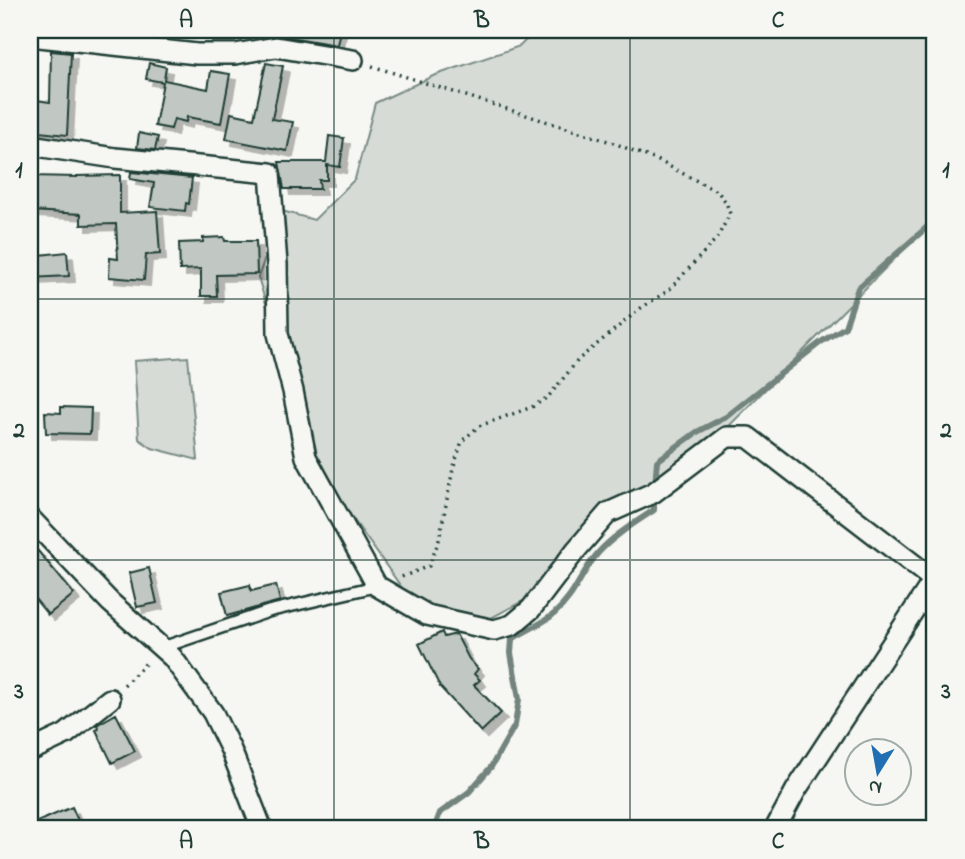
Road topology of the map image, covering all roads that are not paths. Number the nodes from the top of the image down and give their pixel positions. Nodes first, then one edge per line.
1 (30, 37) edge
2 (353, 60) road end
3 (30, 145) edge
4 (30, 518) edge
5 (934, 579) edge
6 (377, 586) junction
7 (161, 648) junction
8 (110, 699) road end
9 (30, 751) edge
10 (262, 829) edge
11 (775, 829) edge

1 - 2 street
3 - 6 street
4 - 7 street
5 - 6 street
5 - 11 street
6 - 7 lane
7 - 10 street
8 - 9 street

